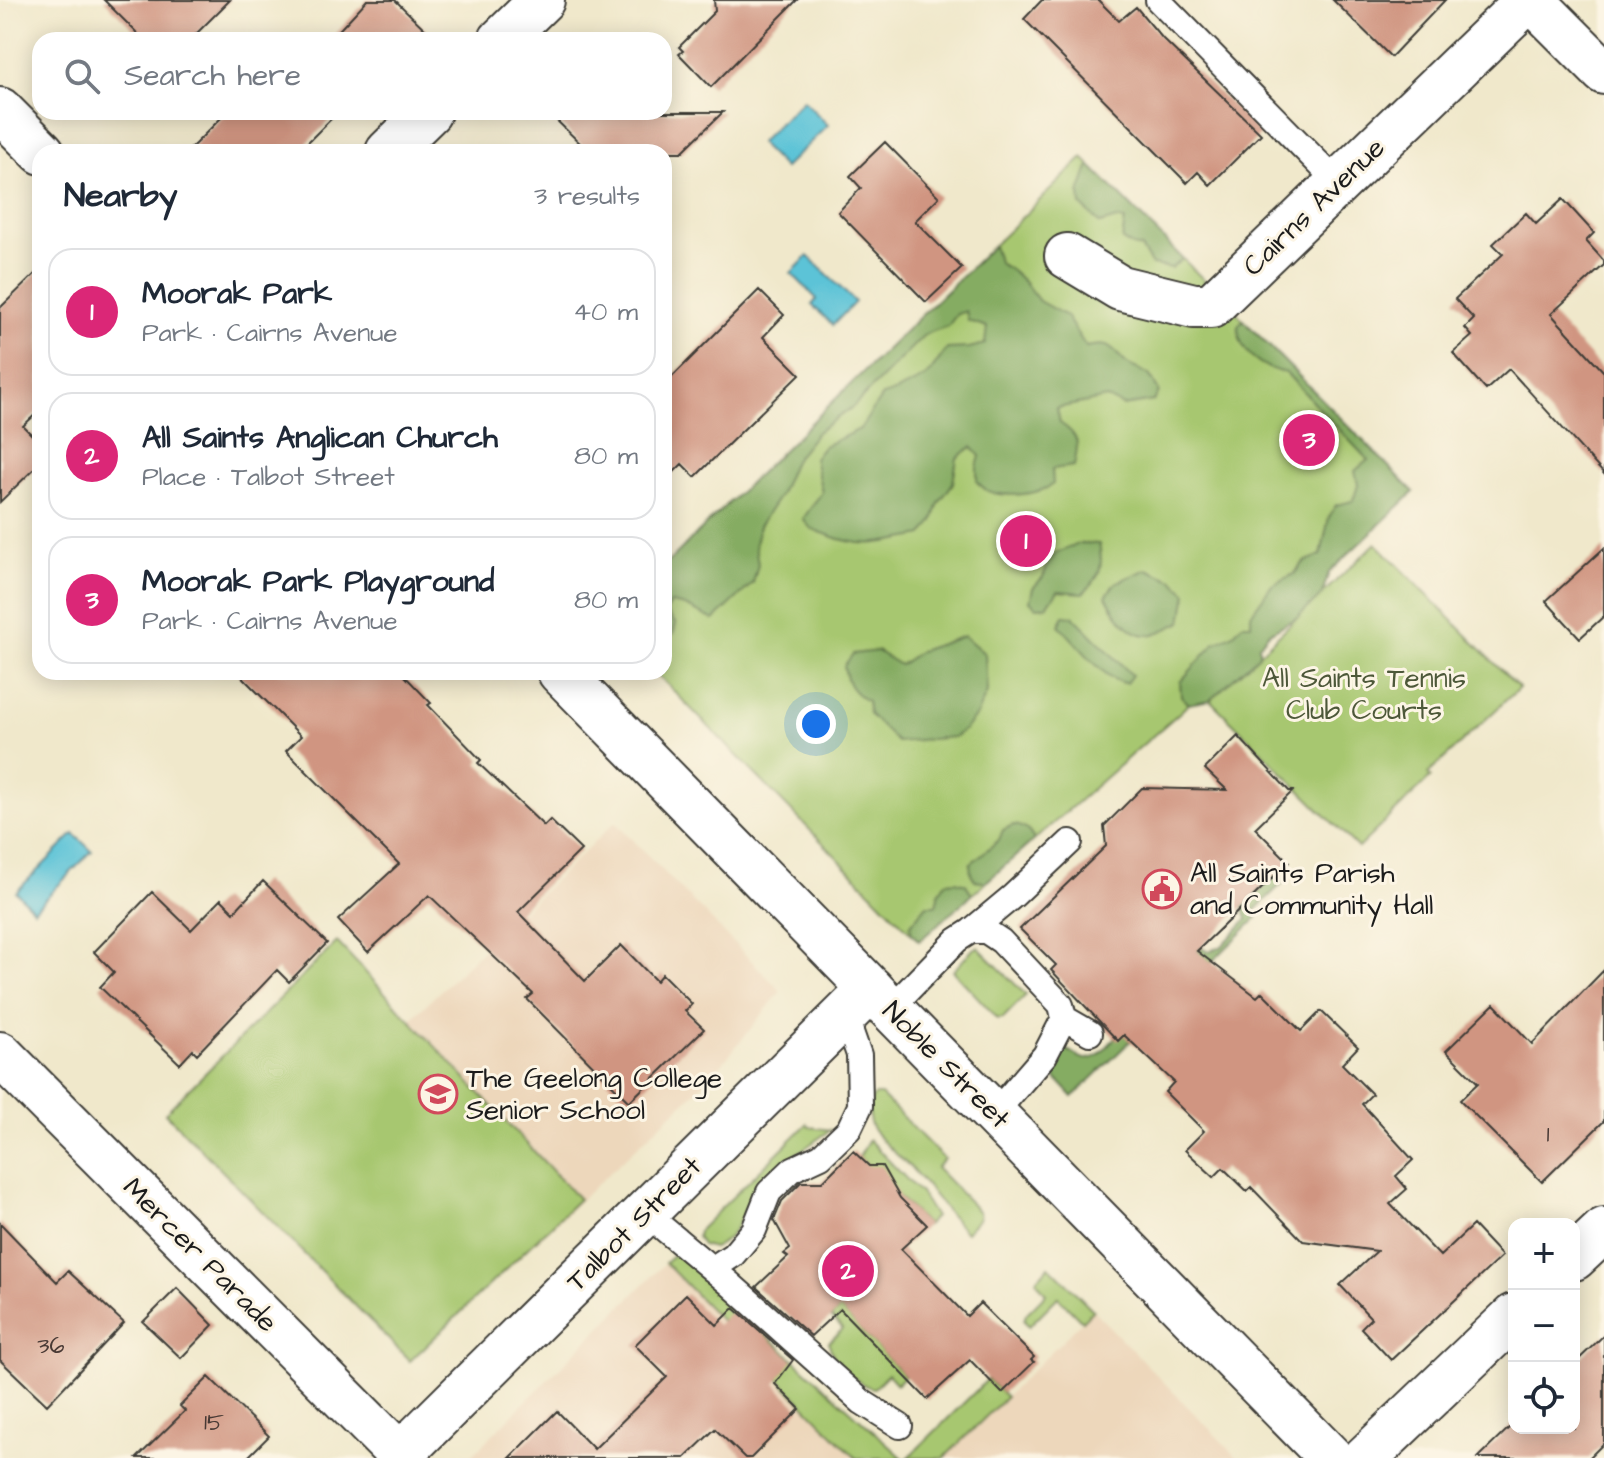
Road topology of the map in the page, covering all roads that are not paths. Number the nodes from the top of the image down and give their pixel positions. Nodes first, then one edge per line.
1 (542, 0) edge
2 (1158, 0) edge
3 (1530, 0) edge
4 (509, 32) edge
5 (1604, 72) edge
6 (2, 116) edge
7 (421, 120) edge
8 (33, 144) edge
9 (396, 144) edge
10 (1339, 184) junction
11 (1067, 256) dead end
12 (567, 680) edge
13 (1070, 842) dead end
14 (971, 931) junction
15 (869, 1004) junction
16 (1064, 1018) junction
17 (1090, 1033) dead end
18 (0, 1054) edge
19 (994, 1114) junction
20 (645, 1213) junction
21 (1604, 1230) edge
22 (1580, 1252) edge
23 (712, 1269) junction
24 (1508, 1322) edge
25 (900, 1426) dead end
26 (398, 1456) edge
27 (1331, 1458) edge
28 (1365, 1458) edge

1 - 4 street
2 - 10 lane
3 - 5 street
3 - 10 street, Cairns Avenue
6 - 8 street
7 - 9 street
10 - 11 street, Cairns Avenue
12 - 15 street, Noble Street
13 - 14 lane
14 - 15 lane
14 - 16 lane
15 - 19 street, Noble Street
15 - 20 street, Talbot Street
15 - 23 lane
16 - 17 lane
16 - 19 lane
18 - 26 street, Mercer Parade
19 - 27 street, Noble Street
20 - 23 lane
20 - 26 street, Talbot Street
21 - 22 street
23 - 25 lane
24 - 28 street

